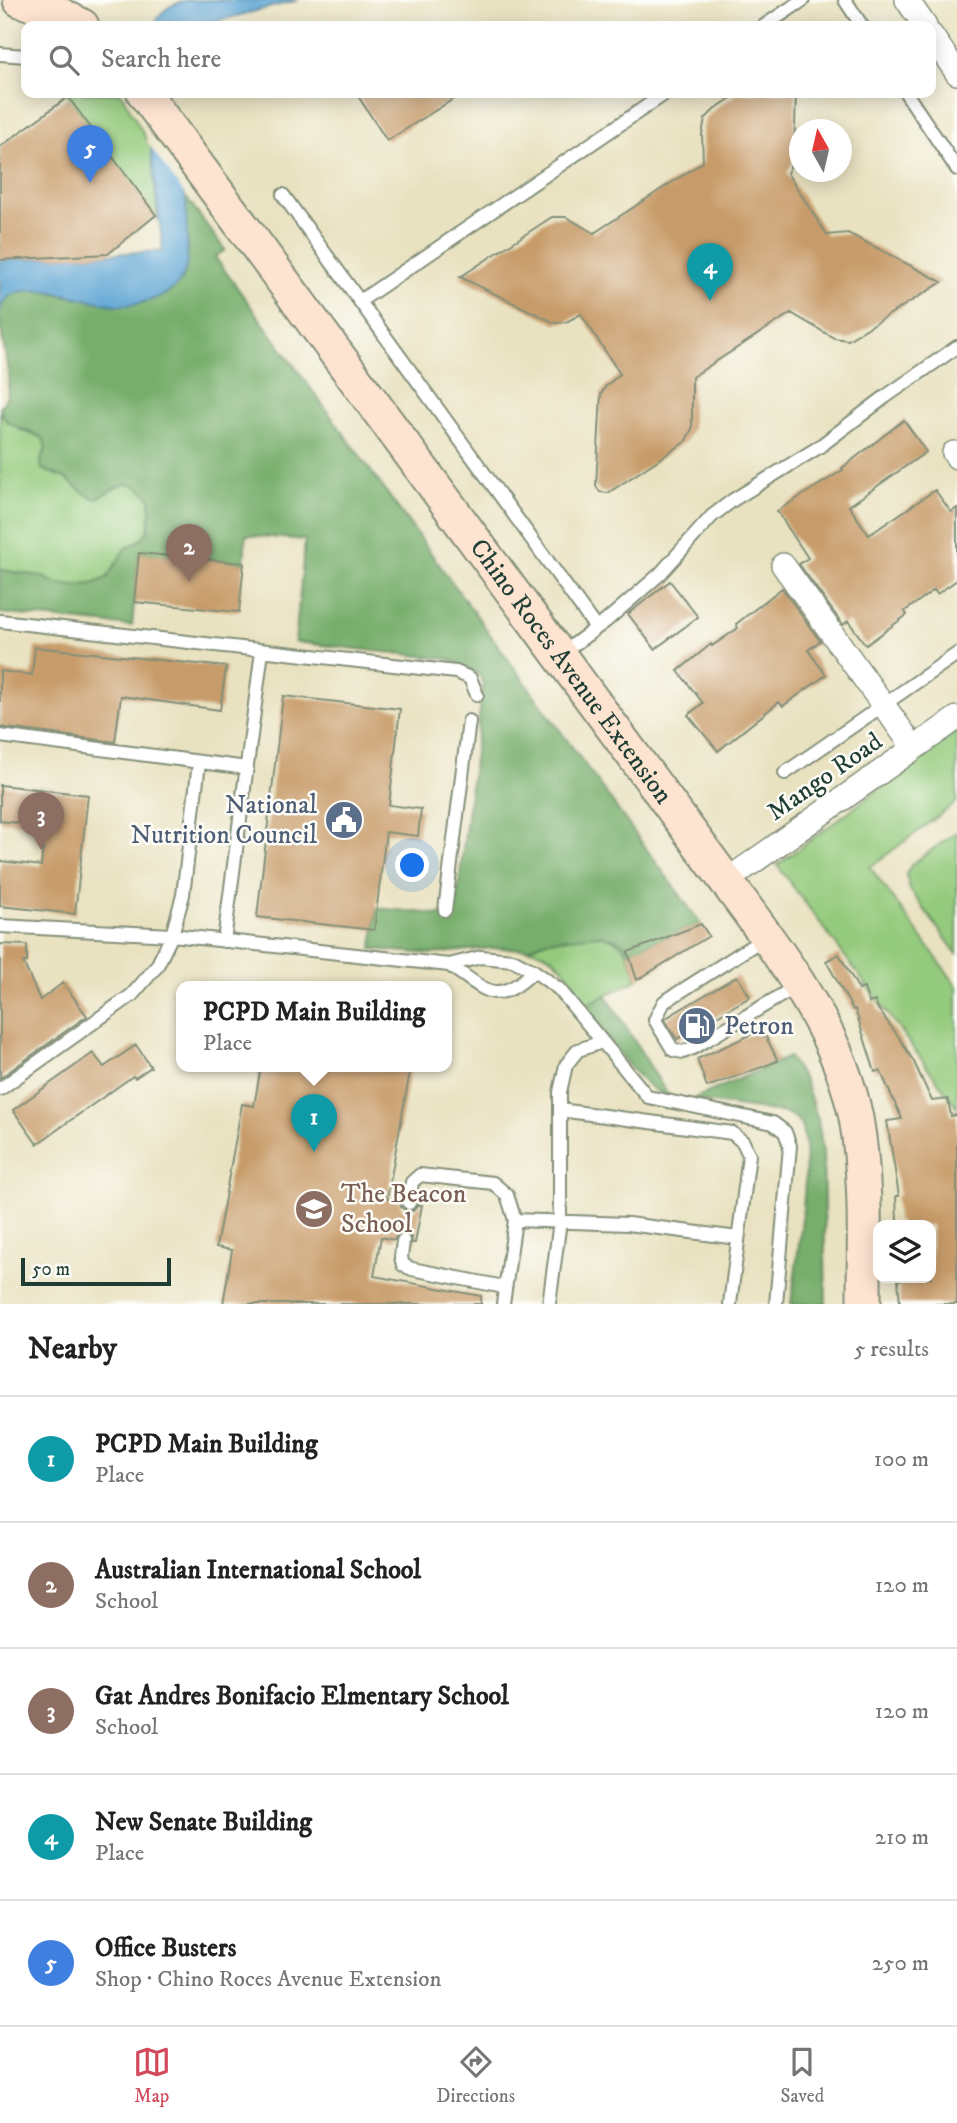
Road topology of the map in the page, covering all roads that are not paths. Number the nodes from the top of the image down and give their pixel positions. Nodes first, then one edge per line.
1 (20, 0) edge
2 (803, 0) edge
3 (845, 0) edge
4 (907, 0) edge
5 (72, 21) edge
6 (772, 21) edge
7 (859, 21) edge
8 (922, 21) edge
9 (936, 42) edge
10 (0, 54) edge
11 (21, 56) edge
12 (957, 73) edge
13 (148, 98) edge
14 (659, 98) edge
15 (909, 98) edge
16 (957, 169) edge
17 (283, 195) dead end
18 (360, 301) junction
19 (957, 347) edge
20 (783, 565) dead end
21 (0, 621) edge
22 (596, 628) junction
23 (262, 651) junction
24 (957, 654) edge
25 (559, 655) junction
26 (477, 695) dead end
27 (884, 705) junction
28 (957, 718) edge
29 (470, 721) dead end
30 (0, 736) edge
31 (914, 748) junction
32 (199, 763) junction
33 (247, 768) junction
34 (785, 773) dead end
35 (726, 881) junction
36 (445, 911) dead end
37 (0, 926) edge
38 (172, 935) junction
39 (766, 937) junction
40 (224, 941) junction
41 (449, 965) junction
42 (534, 971) junction
43 (799, 984) junction
44 (602, 1042) junction
45 (0, 1089) edge
46 (560, 1110) junction
47 (409, 1203) dead end
48 (515, 1220) junction
49 (560, 1221) junction
50 (738, 1238) junction
51 (403, 1241) dead end
52 (504, 1287) junction
53 (503, 1304) edge
54 (550, 1304) edge
55 (730, 1304) edge
56 (776, 1304) edge
57 (864, 1304) edge

1 - 5 main road
2 - 6 lane
3 - 7 lane
4 - 8 street
9 - 12 street
10 - 11 lane
13 - 25 main road, Chino Roces Avenue Extension
14 - 18 lane
15 - 16 lane
17 - 18 lane
18 - 22 lane
19 - 22 lane
20 - 27 street
21 - 23 lane
22 - 25 lane
23 - 26 lane
23 - 33 lane
24 - 27 lane
25 - 35 main road, Chino Roces Avenue Extension
27 - 31 street
27 - 34 lane
28 - 31 street, Mango Road
29 - 36 lane
30 - 32 lane
31 - 35 street, Mango Road
32 - 33 lane
32 - 38 lane
33 - 40 lane
35 - 39 main road, Chino Roces Avenue Extension
37 - 38 lane
38 - 40 lane
38 - 45 lane
39 - 43 main road, Chino Roces Avenue Extension
39 - 43 lane
40 - 41 lane
41 - 42 lane
41 - 42 lane
42 - 44 lane
43 - 57 main road, Chino Roces Avenue Extension
44 - 46 lane
44 - 56 lane
46 - 49 lane
46 - 50 lane
47 - 48 lane
48 - 49 lane
48 - 52 lane
49 - 50 lane
49 - 54 lane
50 - 55 lane
51 - 52 lane
52 - 53 lane

